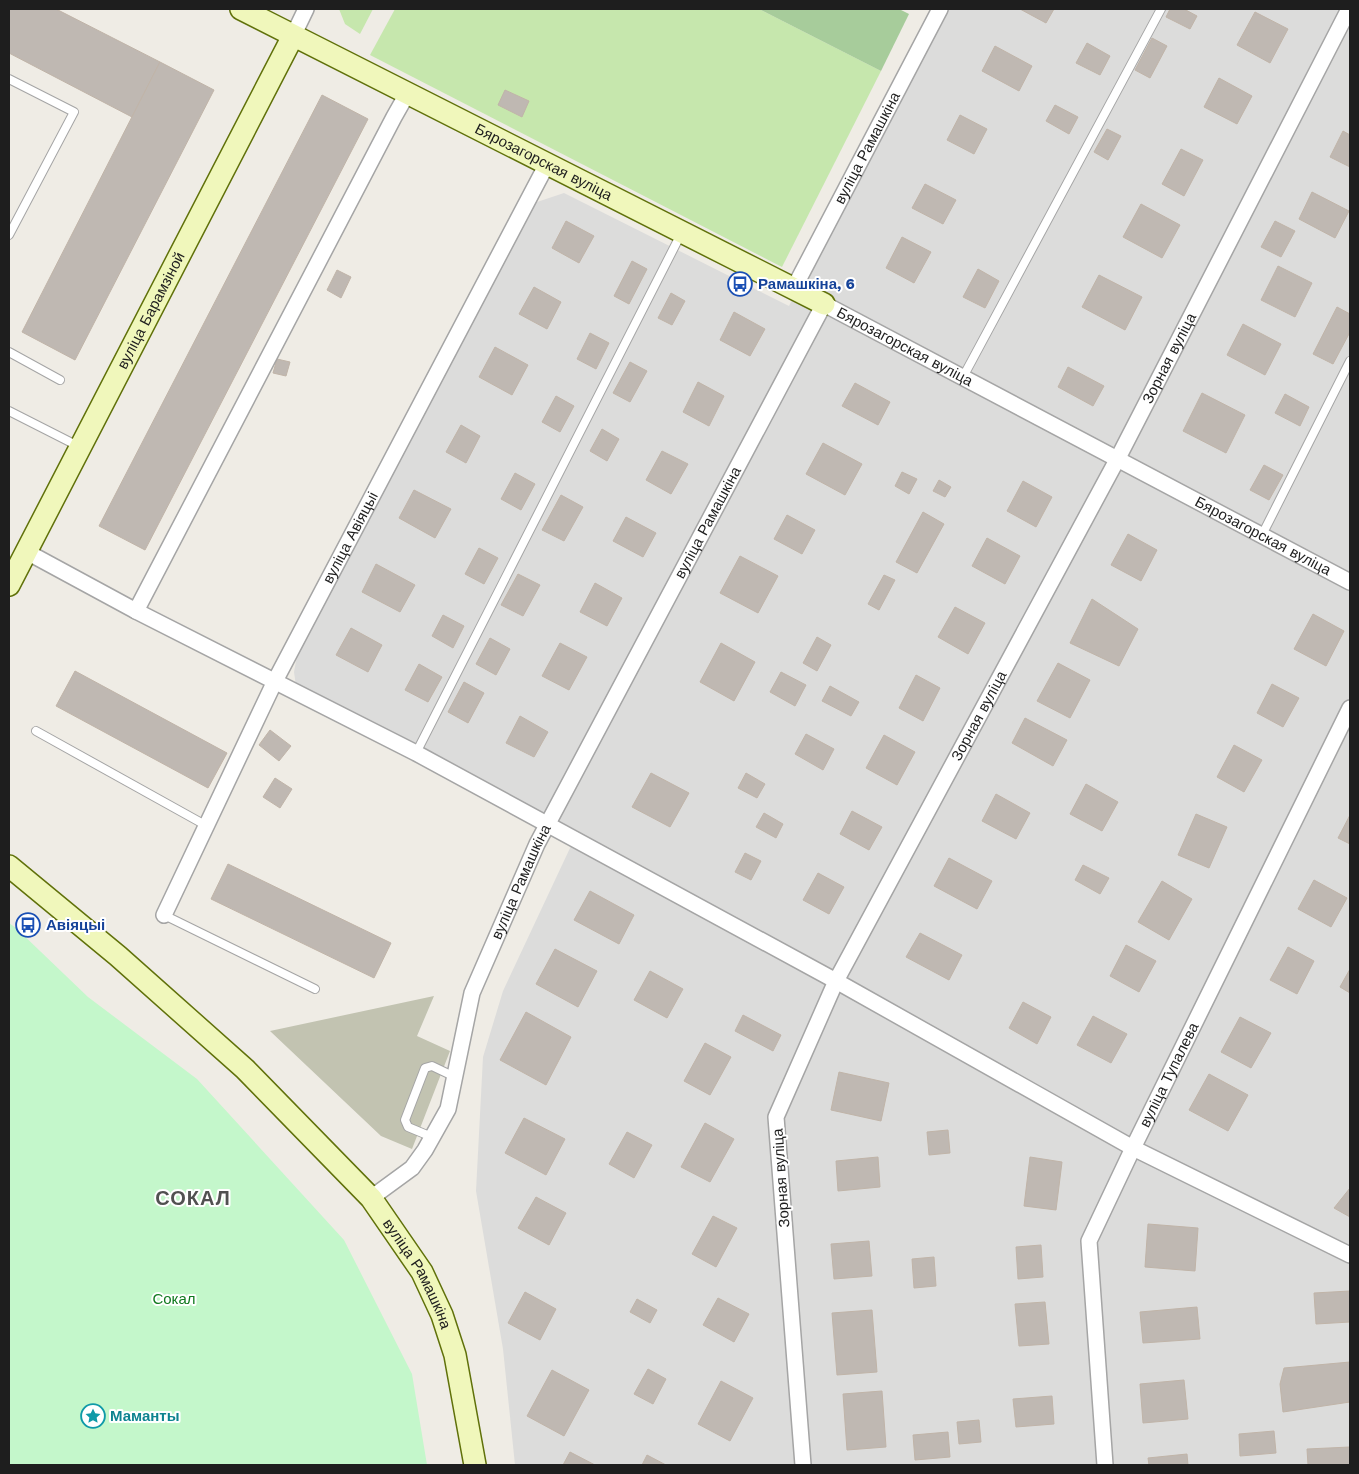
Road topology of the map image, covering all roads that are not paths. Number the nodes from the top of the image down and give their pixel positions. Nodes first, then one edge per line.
1 (241, 9) edge
2 (306, 9) edge
3 (940, 9) edge
4 (1162, 9) edge
5 (1349, 9) edge
6 (293, 36) junction
7 (9, 79) edge
8 (407, 94) junction
9 (547, 164) junction
10 (682, 232) junction
11 (9, 236) edge
12 (794, 288) junction
13 (824, 304) junction
14 (9, 352) edge
15 (1350, 361) edge
16 (963, 377) junction
17 (60, 380) dead end
18 (9, 411) edge
19 (80, 447) junction
20 (1118, 458) junction
21 (1262, 535) junction
22 (27, 552) junction
23 (1350, 582) edge
24 (9, 585) edge
25 (136, 611) junction
26 (275, 682) junction
27 (1350, 708) edge
28 (36, 731) dead end
29 (416, 753) junction
30 (548, 824) junction
31 (207, 826) junction
32 (9, 866) edge
33 (164, 915) joint
34 (836, 981) junction
35 (315, 989) dead end
36 (454, 1076) junction
37 (432, 1137) junction
38 (1133, 1148) junction
39 (371, 1198) junction
40 (1350, 1255) edge
41 (475, 1465) edge
42 (803, 1465) edge
43 (1105, 1465) edge

1 - 6 street, Бярозагорская вуліца
2 - 6 street
3 - 12 street, вуліца Рамашкіна
4 - 16 lane
5 - 20 street, Зорная вуліца
6 - 8 street, Бярозагорская вуліца
6 - 19 street, вуліца Барамзіной
7 - 11 lane
8 - 9 street, Бярозагорская вуліца
8 - 25 street
9 - 10 street, Бярозагорская вуліца
9 - 26 street, вуліца Авіяцыі
10 - 12 street, Бярозагорская вуліца
10 - 29 lane
12 - 13 street, Бярозагорская вуліца
13 - 16 street, Бярозагорская вуліца
13 - 30 street, вуліца Рамашкіна
14 - 17 lane
15 - 21 lane
16 - 20 street, Бярозагорская вуліца
18 - 19 lane
19 - 22 street, вуліца Барамзіной
20 - 21 street, Бярозагорская вуліца
20 - 34 street, Зорная вуліца
21 - 23 street, Бярозагорская вуліца
22 - 24 street, вуліца Барамзіной
22 - 25 street
25 - 26 street
26 - 29 street
26 - 31 street, вуліца Авіяцыі
27 - 38 street, вуліца Тупалева
28 - 31 lane
29 - 30 street
30 - 34 street
30 - 36 street, вуліца Рамашкіна
31 - 33 street, вуліца Авіяцыі
32 - 39 street
33 - 35 lane
34 - 38 street
34 - 42 street, Зорная вуліца
36 - 37 street, вуліца Рамашкіна
36 - 37 lane
37 - 39 street, вуліца Рамашкіна
38 - 40 street
38 - 43 street, вуліца Тупалева
39 - 41 street, вуліца Рамашкіна

